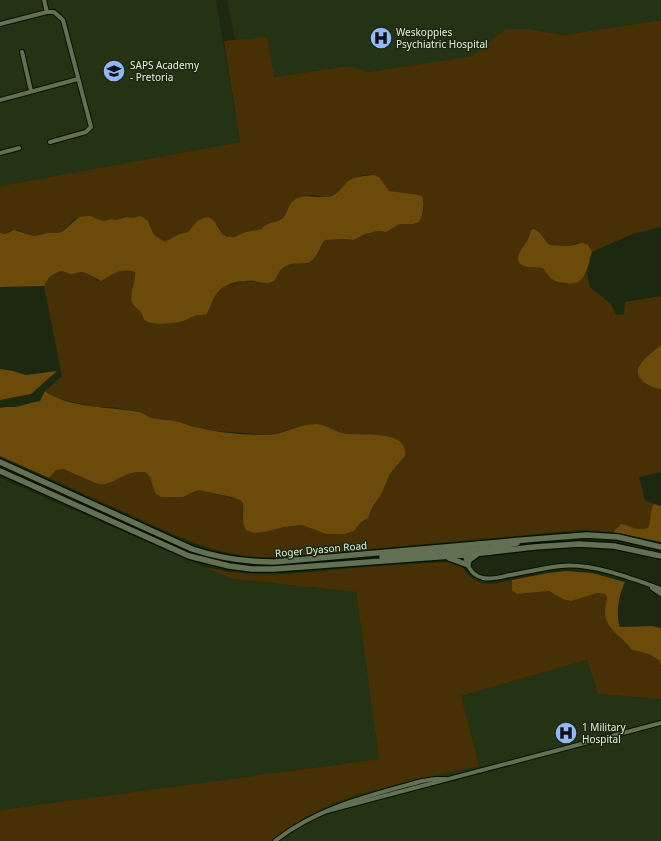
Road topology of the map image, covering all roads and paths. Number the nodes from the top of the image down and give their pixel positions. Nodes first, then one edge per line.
1 (44, 0) edge
2 (47, 12) junction
3 (0, 24) edge
4 (22, 52) dead end
5 (78, 79) junction
6 (31, 91) junction
7 (0, 100) edge
8 (50, 142) dead end
9 (18, 148) dead end
10 (0, 153) edge
11 (0, 462) edge
12 (0, 471) edge
13 (115, 515) junction
14 (112, 522) junction
15 (535, 539) junction
16 (661, 547) edge
17 (464, 553) junction
18 (482, 553) junction
19 (351, 556) junction
20 (661, 556) edge
21 (446, 557) junction
22 (468, 565) junction
23 (647, 584) junction
24 (661, 589) edge
25 (661, 594) edge
26 (661, 723) edge
27 (275, 841) edge

1 - 2 street
2 - 3 street
2 - 5 street
4 - 6 street
5 - 6 street
5 - 8 street
6 - 7 street
9 - 10 street
11 - 13 main road, Roger Dyason Road
12 - 14 main road, Roger Dyason Road
13 - 14 main road
13 - 19 main road, Roger Dyason Road
14 - 21 main road, Roger Dyason Road
15 - 16 main road, Roger Dyason Road
15 - 17 main road
15 - 19 main road, Roger Dyason Road
17 - 18 main road, Roger Dyason Road
17 - 19 main road
17 - 21 main road, Roger Dyason Road
17 - 22 street
18 - 20 main road, Roger Dyason Road
18 - 22 main road
21 - 22 main road
22 - 23 street
23 - 24 street
23 - 25 street
26 - 27 street

